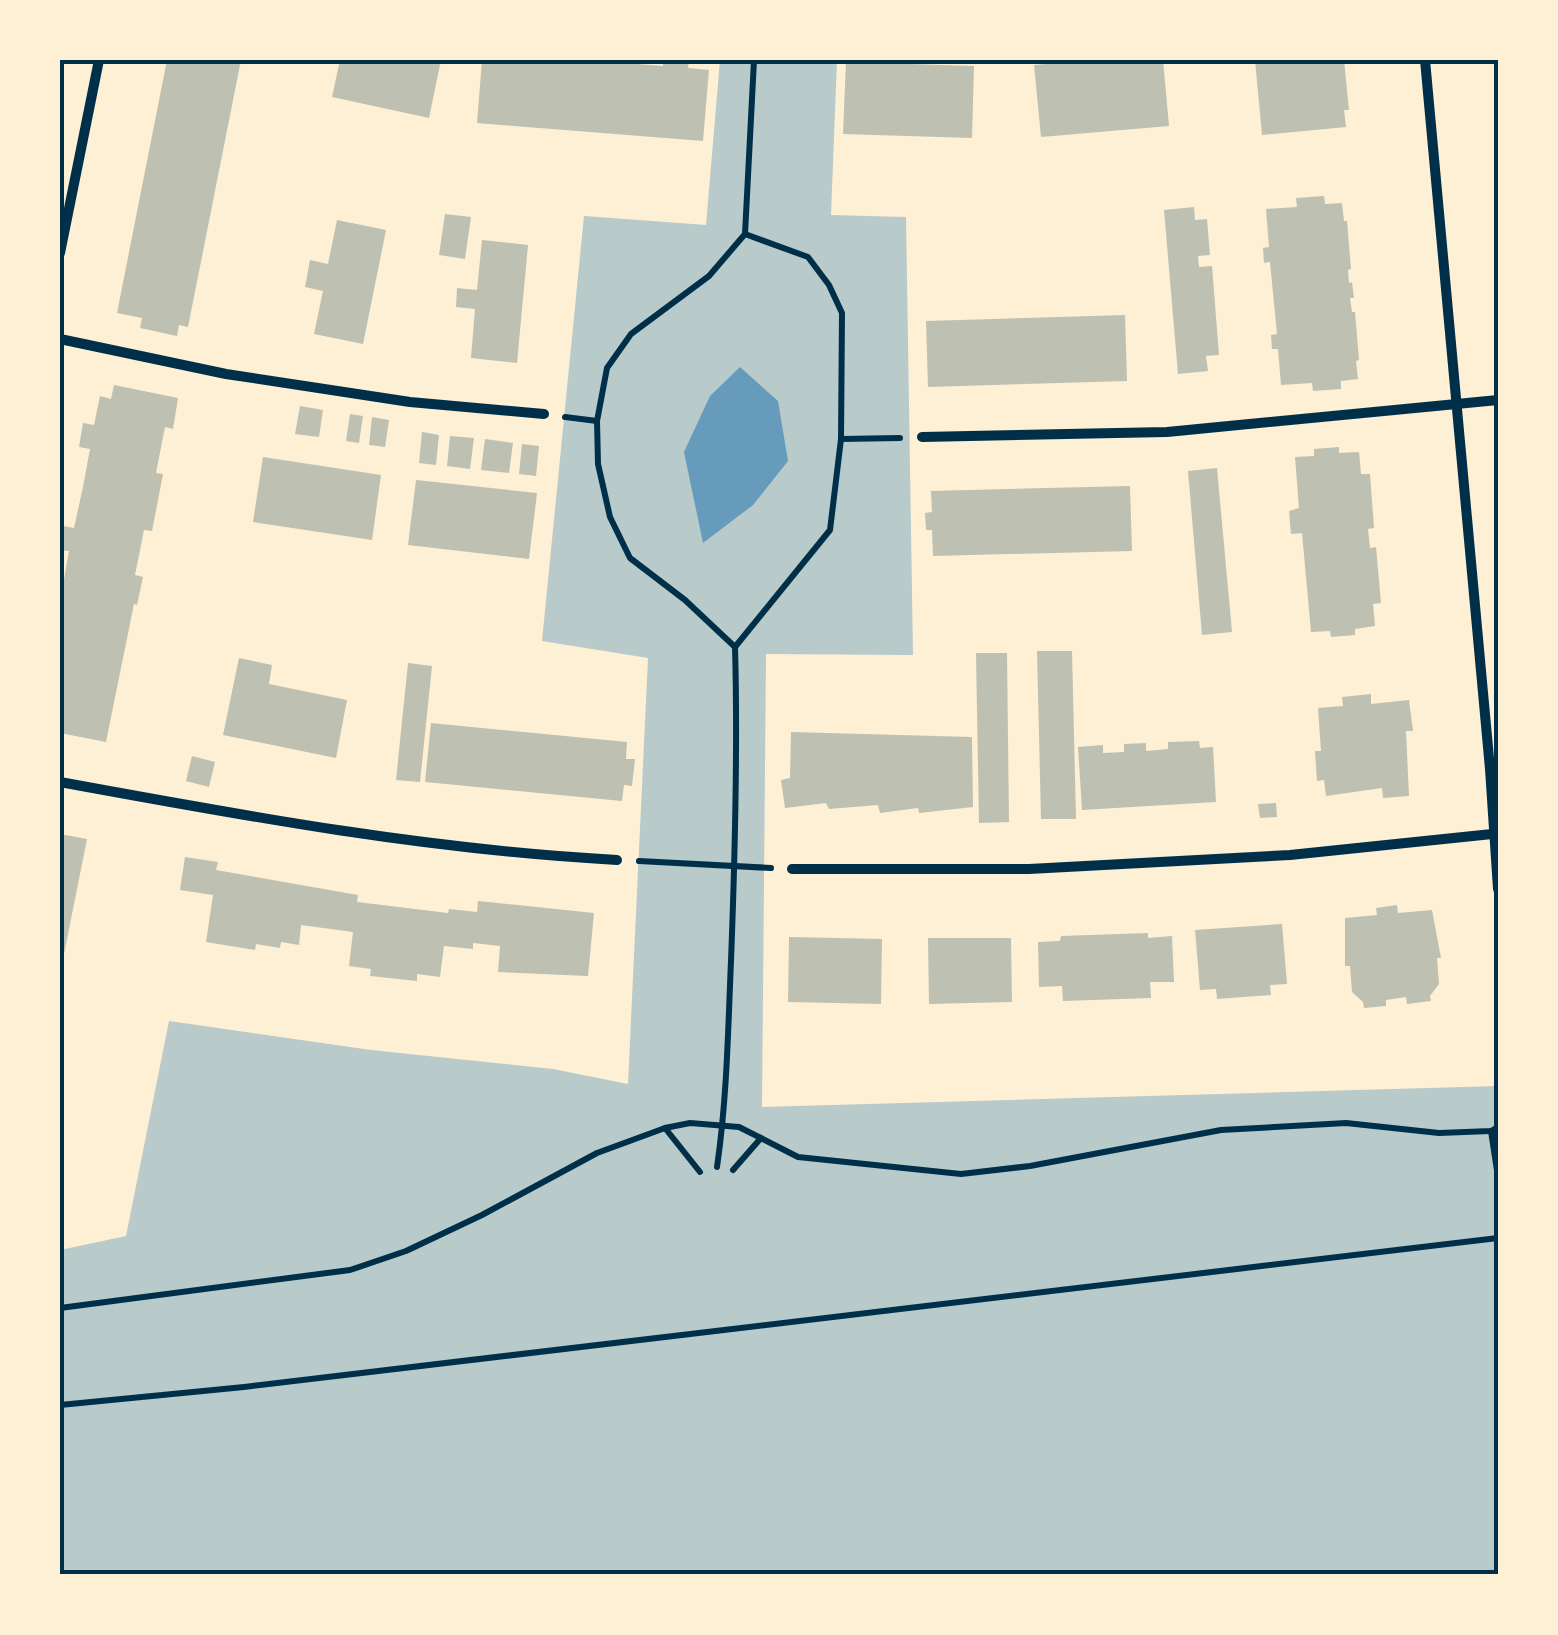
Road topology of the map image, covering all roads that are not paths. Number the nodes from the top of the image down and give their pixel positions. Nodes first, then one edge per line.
1 (99, 60) edge
2 (1425, 60) edge
3 (60, 254) edge
4 (60, 338) edge
5 (1498, 400) edge
6 (1456, 404) junction
7 (544, 414) dead end
8 (922, 437) road end
9 (60, 782) edge
10 (1492, 834) junction
11 (617, 860) road end
12 (792, 869) road end
13 (1498, 889) edge

1 - 3 street
2 - 6 street
4 - 7 street
5 - 6 street
6 - 8 street
6 - 10 street
9 - 11 street
10 - 12 street
10 - 13 street

